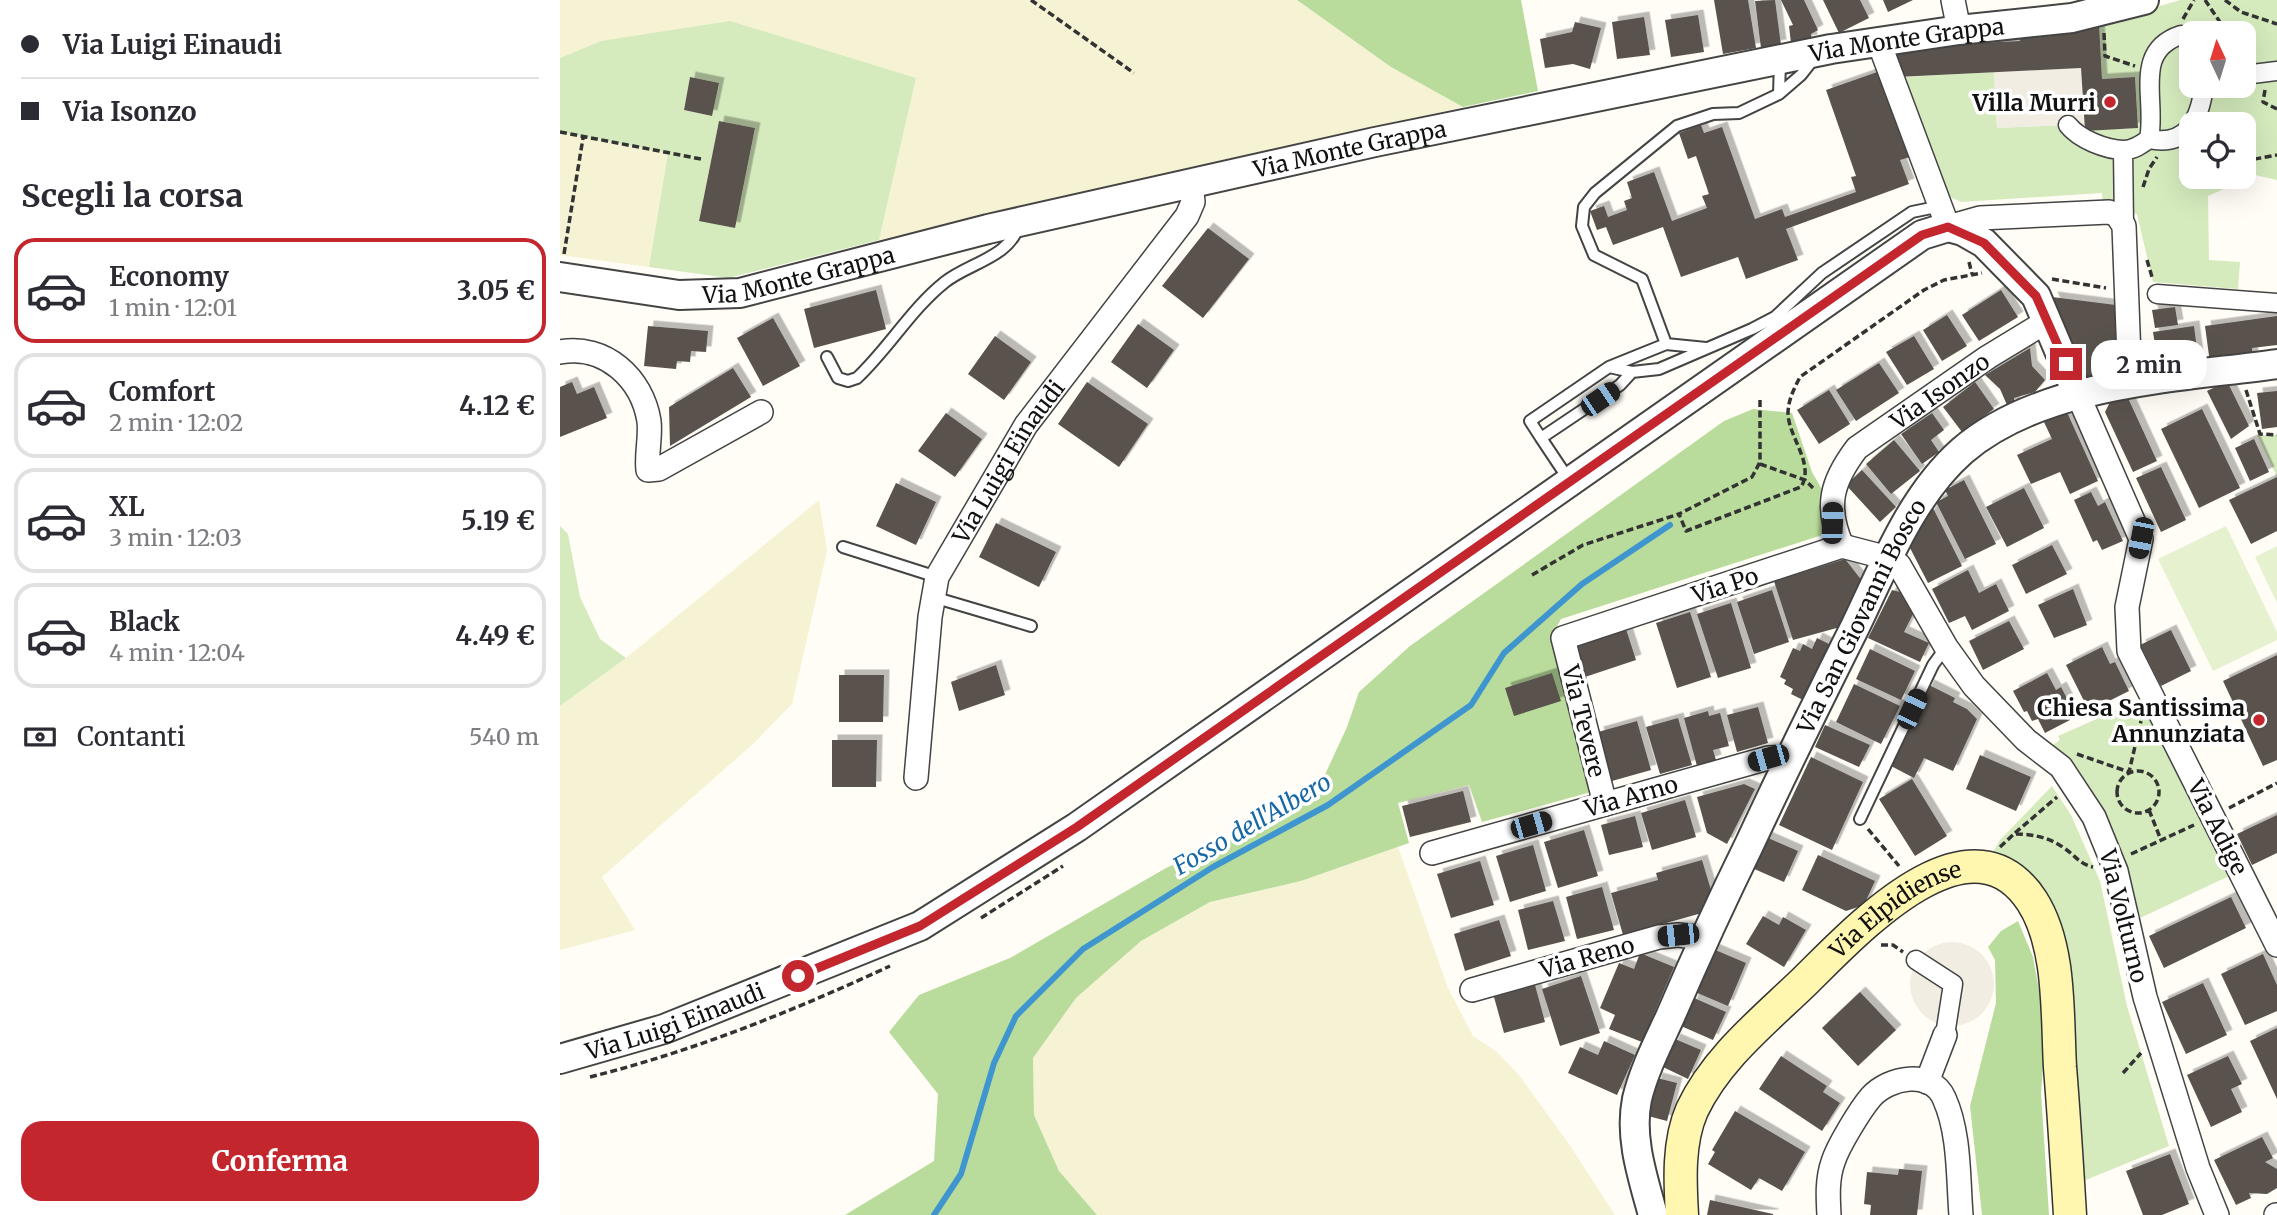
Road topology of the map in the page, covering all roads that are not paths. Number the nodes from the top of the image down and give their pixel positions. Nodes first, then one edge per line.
1 (1953, 0) edge
2 (2138, 1) edge
3 (1959, 30) junction
4 (2179, 36) edge
5 (1878, 40) junction
6 (1818, 51) junction
7 (1780, 59) junction
8 (1779, 94) junction
9 (2203, 98) edge
10 (2068, 125) dead end
11 (2149, 139) junction
12 (2123, 150) junction
13 (1191, 183) junction
14 (1945, 216) junction
15 (1020, 222) junction
16 (2124, 226) junction
17 (561, 272) edge
18 (2157, 294) dead end
19 (2277, 303) edge
20 (2049, 323) junction
21 (1666, 344) junction
22 (1709, 349) junction
23 (560, 352) edge
24 (827, 357) dead end
25 (2277, 364) edge
26 (1609, 367) junction
27 (1632, 372) junction
28 (2130, 384) junction
29 (2078, 395) junction
30 (761, 412) dead end
31 (1541, 438) junction
32 (1570, 482) junction
33 (1842, 546) junction
34 (843, 547) dead end
35 (1888, 558) junction
36 (935, 587) junction
37 (1031, 626) dead end
38 (1563, 638) joint
39 (1946, 647) junction
40 (1791, 757) junction
41 (916, 778) dead end
42 (1605, 804) junction
43 (1860, 819) road end
44 (1432, 853) dead end
45 (1704, 938) junction
46 (2277, 945) edge
47 (1916, 960) dead end
48 (1472, 990) dead end
49 (1945, 1035) joint
50 (560, 1059) edge
51 (1927, 1082) junction
52 (1653, 1215) edge
53 (1682, 1215) edge
54 (1829, 1215) edge
55 (1961, 1215) edge
56 (2070, 1215) edge
57 (2217, 1215) edge

1 - 3 street
2 - 3 street, Via Monte Grappa
3 - 5 street, Via Monte Grappa
4 - 11 street
5 - 6 street, Via Monte Grappa
5 - 14 street
6 - 7 street, Via Monte Grappa
6 - 8 lane
7 - 8 lane
7 - 13 street, Via Monte Grappa
8 - 21 lane
9 - 11 street
10 - 12 street
11 - 12 street
12 - 16 street
13 - 15 street, Via Monte Grappa
13 - 36 street, Via Luigi Einaudi
14 - 16 street
14 - 20 street
14 - 22 lane
14 - 32 street, Via Luigi Einaudi
15 - 17 street, Via Monte Grappa
15 - 24 lane
16 - 28 street
18 - 19 street
20 - 29 street
20 - 33 street, Via Isonzo
21 - 22 lane
21 - 26 lane
22 - 27 lane
23 - 30 street
25 - 28 street, Via San Giovanni Bosco
26 - 27 lane
26 - 31 lane
27 - 31 lane
28 - 29 street, Via San Giovanni Bosco
29 - 35 street, Via San Giovanni Bosco
29 - 46 street, Via Adige
31 - 32 lane
32 - 50 street, Via Luigi Einaudi
33 - 35 street
33 - 38 street, Via Po
34 - 36 lane
35 - 39 street, Via Volturno
35 - 40 street, Via San Giovanni Bosco
36 - 37 lane
36 - 41 street, Via Luigi Einaudi
38 - 42 street, Via Tevere
39 - 43 lane
39 - 57 street, Via Volturno
40 - 42 street, Via Arno
40 - 45 street, Via San Giovanni Bosco
42 - 44 street, Via Arno
45 - 48 street, Via Reno
45 - 52 street, Via San Giovanni Bosco
47 - 49 street
49 - 51 street
51 - 54 street
51 - 55 street
53 - 56 main road, Via Elpidiense

